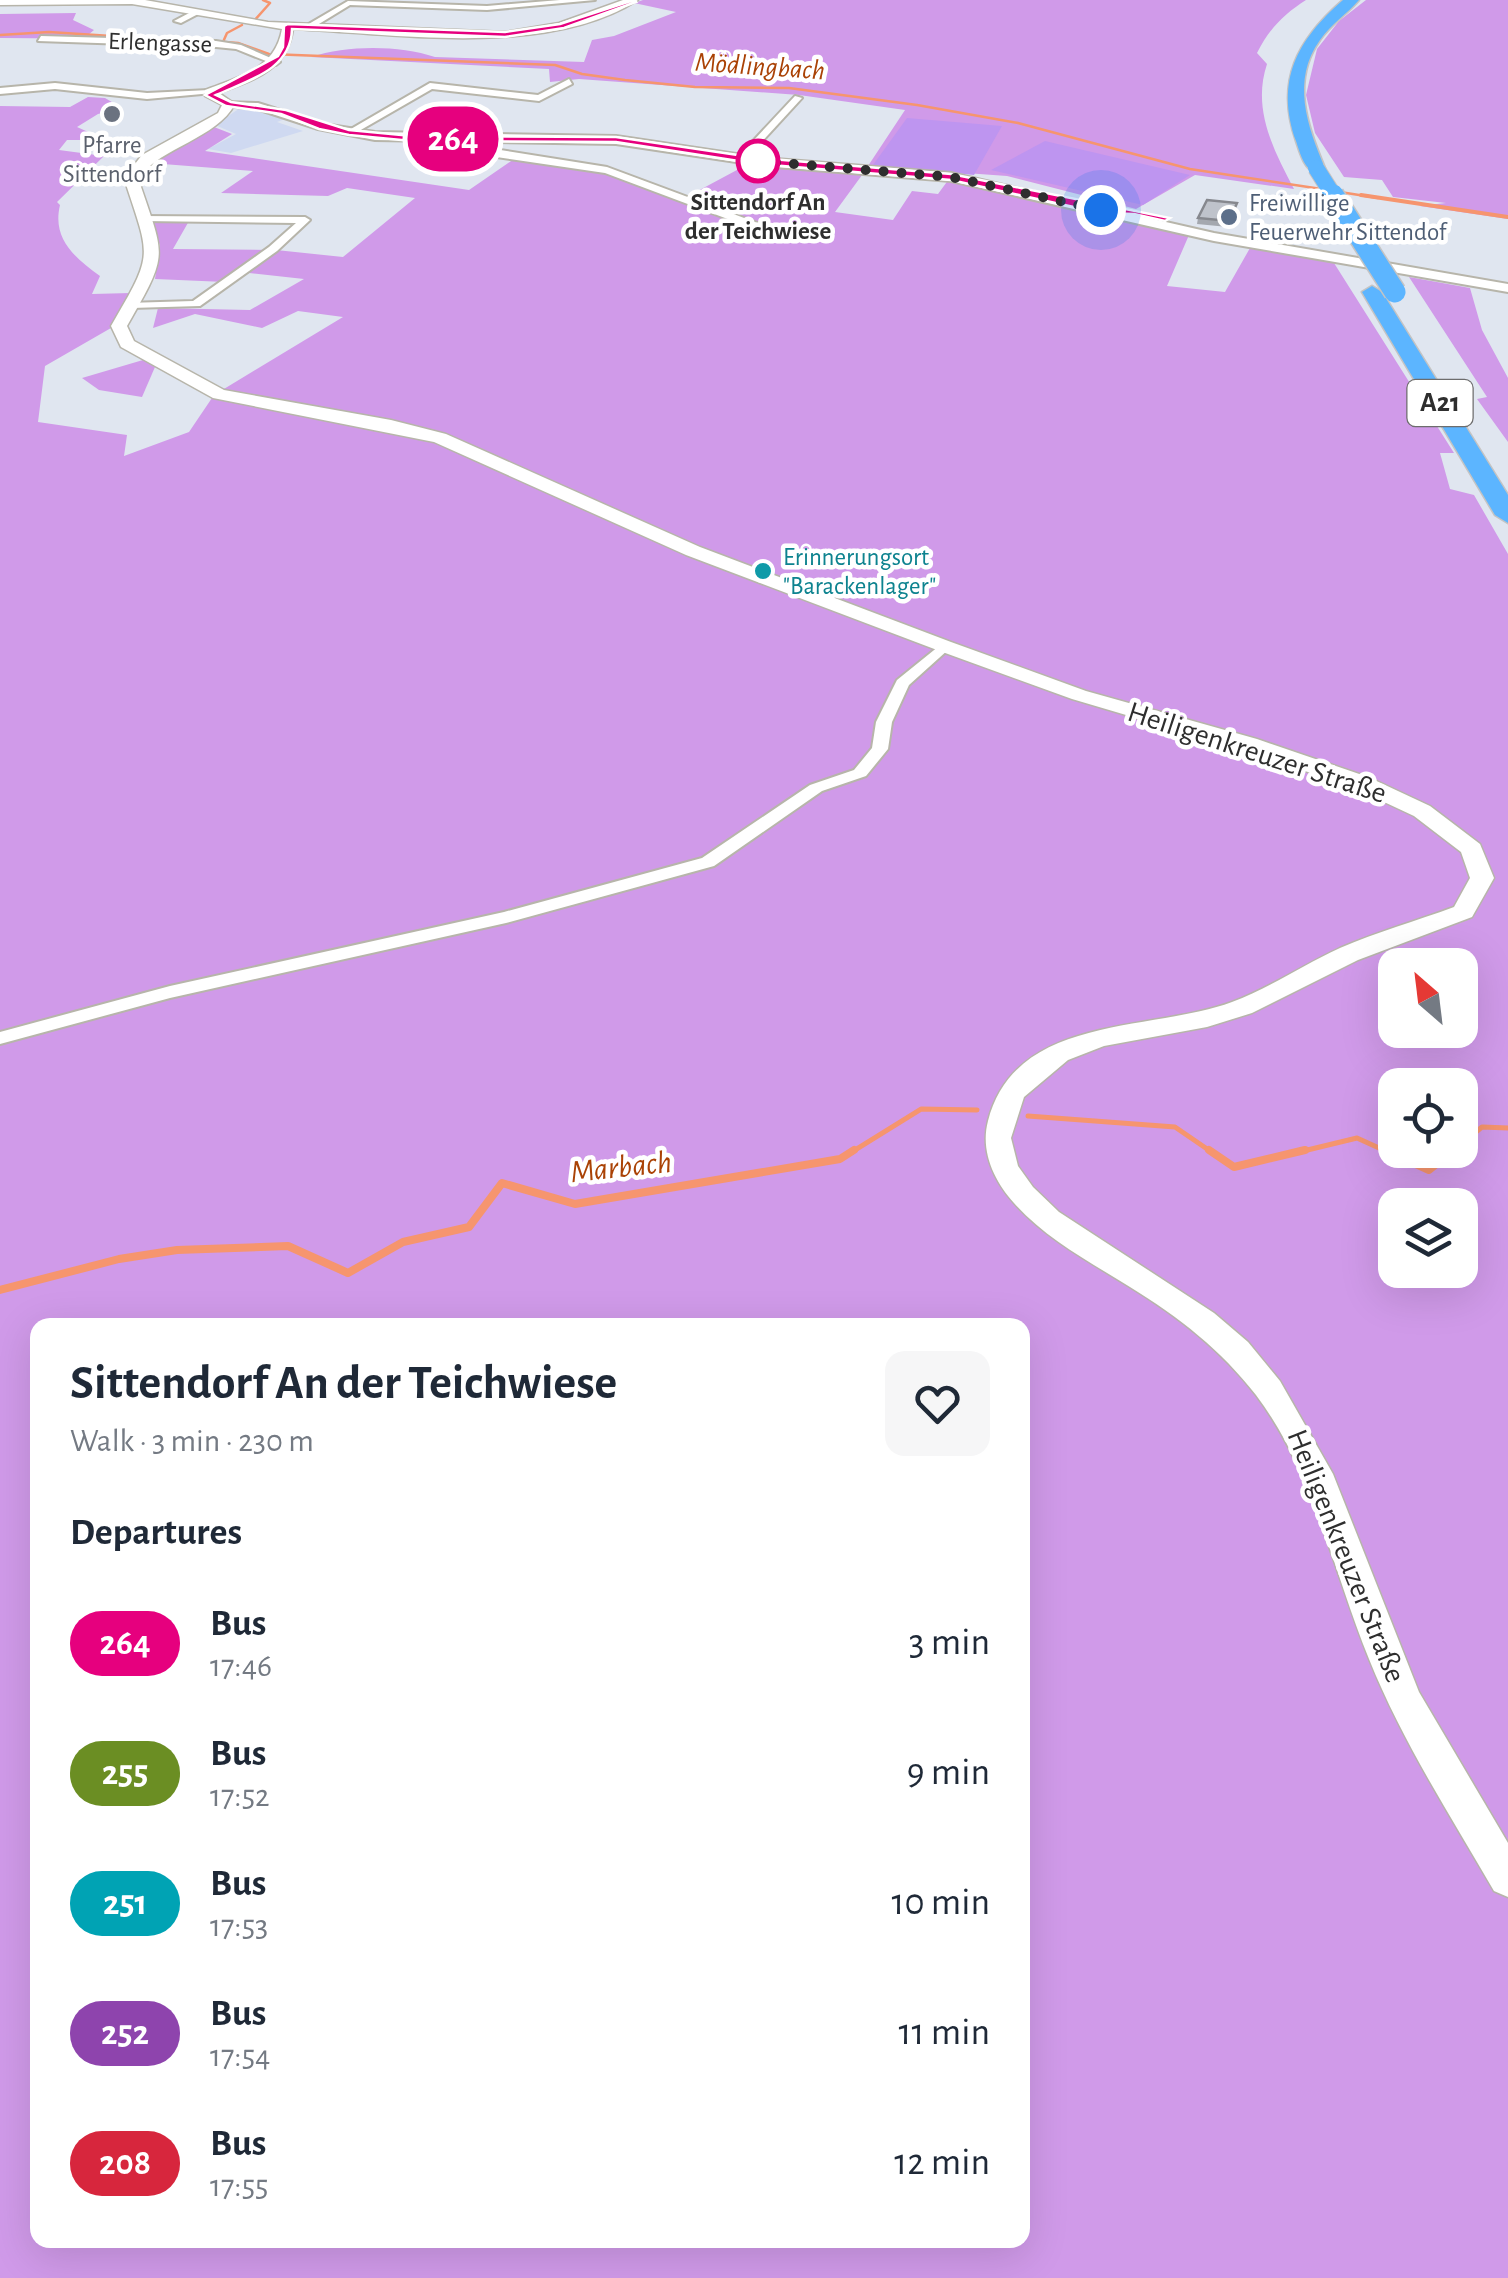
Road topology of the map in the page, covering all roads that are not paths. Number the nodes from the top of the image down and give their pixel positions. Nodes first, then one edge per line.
1 (591, 0) edge
2 (634, 0) edge
3 (1332, 0) edge
4 (1352, 0) edge
5 (132, 1) edge
6 (0, 2) edge
7 (196, 13) junction
8 (178, 21) dead end
9 (311, 25) junction
10 (288, 26) junction
11 (41, 38) dead end
12 (1284, 53) dead end
13 (280, 57) junction
14 (1, 78) edge
15 (569, 82) dead end
16 (55, 86) junction
17 (0, 91) edge
18 (209, 93) junction
19 (798, 98) dead end
20 (229, 104) junction
21 (349, 133) junction
22 (414, 140) junction
23 (742, 159) junction
24 (143, 218) junction
25 (815, 235) dead end
26 (1508, 288) edge
27 (1383, 292) junction
28 (132, 305) junction
29 (1484, 430) dead end
30 (1508, 515) edge
31 (944, 646) junction
32 (0, 1038) edge
33 (1508, 1878) edge

1 - 9 street
2 - 9 main road
3 - 12 highway
4 - 27 highway, A21, bridge
5 - 6 main road
5 - 7 main road
7 - 8 street
7 - 10 main road
9 - 10 main road
10 - 13 main road
11 - 13 street, Erlengasse
13 - 18 main road
14 - 16 street
15 - 21 street
16 - 17 street
16 - 18 street
18 - 20 main road
19 - 23 street
20 - 21 street
20 - 24 main road, Heiligenkreuzer Straße
21 - 22 street
22 - 23 street
22 - 25 street
23 - 26 street
24 - 28 main road, Heiligenkreuzer Straße
24 - 28 street
27 - 29 highway, A21
27 - 30 highway, A21
28 - 31 main road, Heiligenkreuzer Straße
31 - 32 street
31 - 33 main road, Heiligenkreuzer Straße

